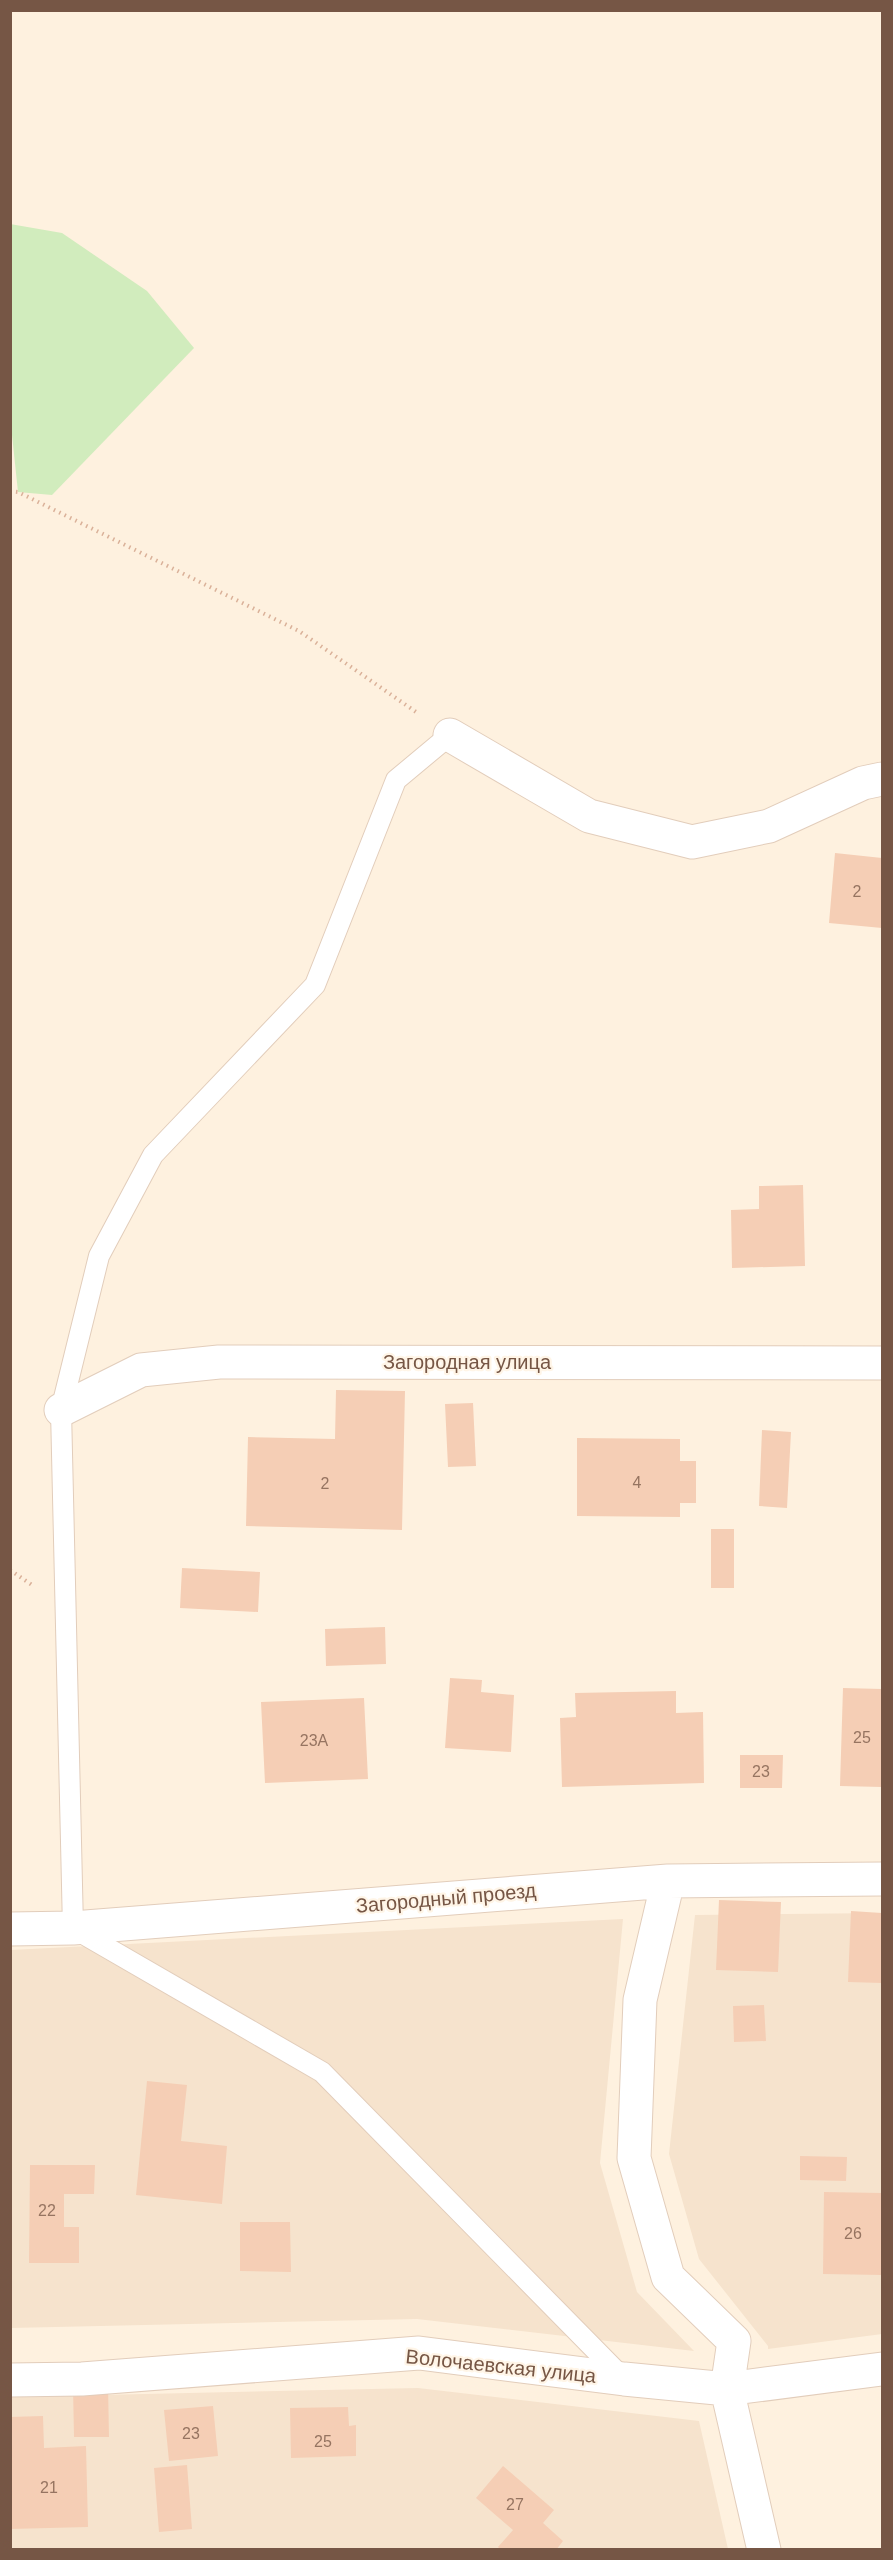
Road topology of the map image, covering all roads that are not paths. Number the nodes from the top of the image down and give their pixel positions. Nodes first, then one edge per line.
1 (450, 735) joint
2 (882, 779) edge
3 (882, 1363) edge
4 (61, 1410) junction
5 (882, 1879) edge
6 (668, 1881) junction
7 (73, 1928) junction
8 (10, 1929) edge
9 (882, 2369) edge
10 (624, 2379) junction
11 (10, 2380) edge
12 (727, 2389) junction
13 (764, 2550) edge

1 - 2 street
1 - 4 lane
3 - 4 street, Загородная улица
4 - 7 lane
5 - 6 street, Загородный проезд
6 - 7 street, Загородный проезд
6 - 12 street
7 - 8 street, Загородный проезд
7 - 10 lane
9 - 12 street, Волочаевская улица
10 - 11 street, Волочаевская улица
10 - 12 street, Волочаевская улица
12 - 13 street

